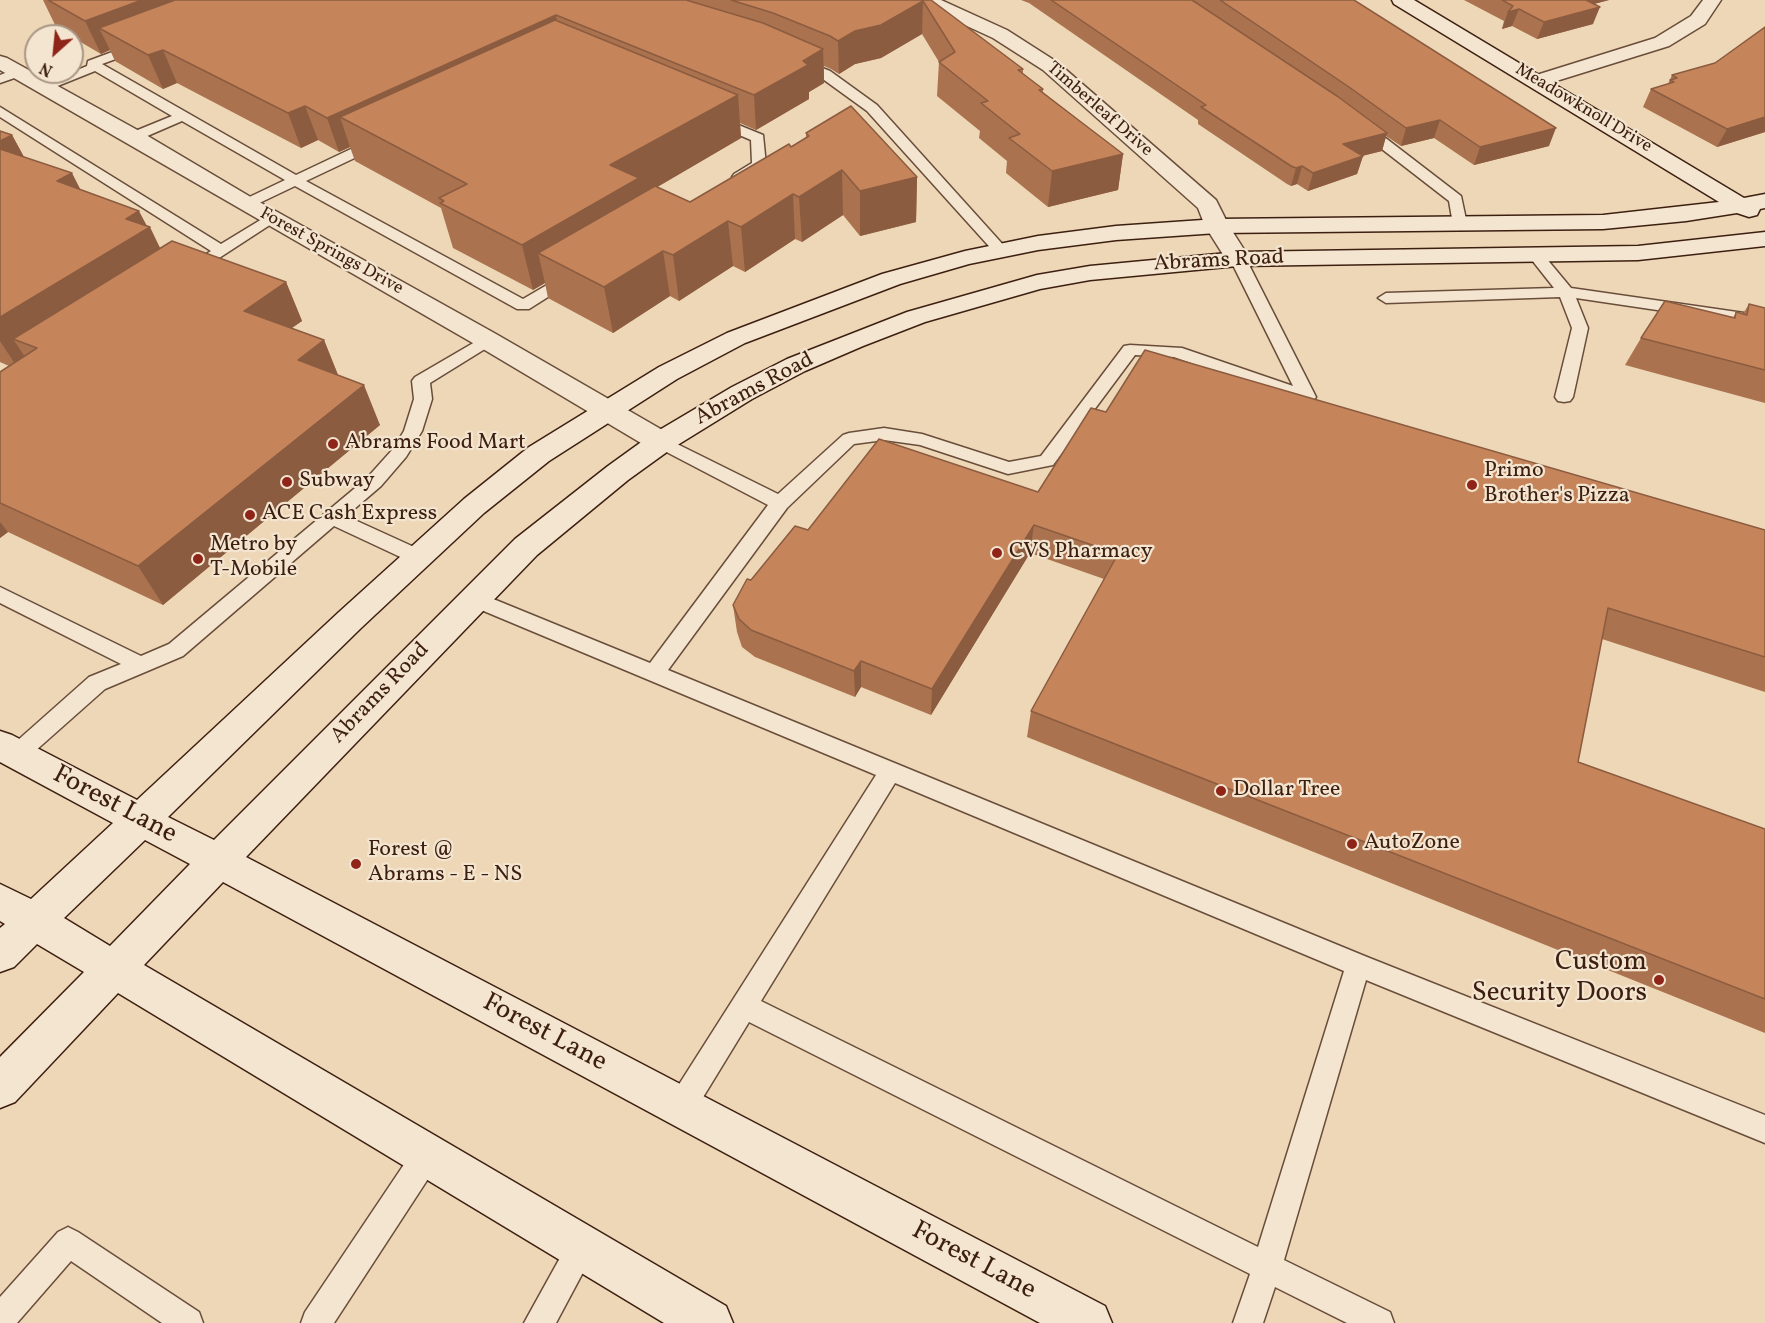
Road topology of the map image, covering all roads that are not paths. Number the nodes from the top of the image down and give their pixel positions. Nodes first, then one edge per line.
1 (926, 0) edge
2 (1712, 0) edge
3 (1408, 1) edge
4 (148, 43) edge
5 (781, 56) edge
6 (96, 66) junction
7 (6, 71) edge
8 (1537, 81) junction
9 (45, 86) junction
10 (0, 111) edge
11 (704, 115) edge
12 (183, 116) junction
13 (1347, 116) edge
14 (133, 136) junction
15 (390, 136) edge
16 (296, 181) junction
17 (728, 183) edge
18 (1753, 203) edge
19 (246, 204) junction
20 (272, 219) junction
21 (1765, 219) edge
22 (1460, 224) junction
23 (1217, 226) junction
24 (1765, 239) edge
25 (221, 251) junction
26 (1001, 251) junction
27 (1536, 255) junction
28 (1238, 259) junction
29 (584, 269) edge
30 (181, 277) edge
31 (1566, 292) junction
32 (1386, 298) dead end
33 (1765, 321) edge
34 (487, 340) junction
35 (1564, 397) dead end
36 (607, 410) junction
37 (661, 442) junction
38 (780, 503) junction
39 (332, 517) junction
40 (418, 557) junction
41 (0, 594) edge
42 (474, 599) junction
43 (141, 665) junction
44 (654, 673) junction
45 (8, 749) edge
46 (891, 771) junction
47 (141, 820) junction
48 (218, 862) junction
49 (0, 901) edge
50 (34, 922) junction
51 (0, 954) edge
52 (1358, 965) junction
53 (114, 969) junction
54 (744, 1006) junction
55 (0, 1087) edge
56 (681, 1107) junction
57 (1765, 1129) edge
58 (427, 1155) junction
59 (581, 1248) junction
60 (1267, 1267) junction
61 (0, 1320) edge
62 (188, 1323) edge
63 (316, 1323) edge
64 (539, 1323) edge
65 (709, 1323) edge
66 (1088, 1323) edge
67 (1248, 1323) edge
68 (1379, 1323) edge

1 - 23 main road, Timberleaf Drive
2 - 8 main road
3 - 8 main road, Meadowknoll Drive
4 - 6 lane
5 - 26 lane
6 - 9 lane
6 - 12 lane
7 - 9 main road, Forest Springs Drive
8 - 18 main road, Meadowknoll Drive
9 - 14 main road, Forest Springs Drive
10 - 25 lane
11 - 17 lane
12 - 14 lane
12 - 16 lane
13 - 22 lane
14 - 19 main road, Forest Springs Drive
15 - 16 lane
16 - 19 lane
16 - 29 lane
18 - 21 main road, Meadowknoll Drive
18 - 22 main road, Abrams Road
19 - 20 main road, Forest Springs Drive
20 - 25 lane
20 - 34 main road, Forest Springs Drive
22 - 23 main road, Abrams Road
23 - 26 main road, Abrams Road
23 - 28 main road, Timberleaf Drive
24 - 27 main road, Abrams Road
25 - 30 lane
26 - 36 main road, Abrams Road
27 - 28 main road, Abrams Road
27 - 31 lane
28 - 37 main road, Abrams Road
28 - 38 lane
31 - 32 lane
31 - 33 lane
31 - 35 lane
34 - 36 main road, Forest Springs Drive
34 - 39 lane
36 - 37 main road, Forest Springs Drive
36 - 40 main road, Abrams Road
37 - 38 lane
37 - 42 main road, Abrams Road
38 - 44 lane
39 - 40 lane
39 - 43 lane
40 - 47 main road, Abrams Road
41 - 43 lane
42 - 44 lane
42 - 48 main road, Abrams Road
43 - 45 lane
44 - 46 lane
45 - 47 main road, Forest Lane
46 - 52 lane
46 - 54 lane
47 - 48 main road, Forest Lane
47 - 50 main road, Abrams Road
48 - 53 main road, Abrams Road
48 - 56 main road, Forest Lane
49 - 50 main road
50 - 51 main road, Abrams Road
50 - 53 main road
52 - 57 lane
52 - 60 lane
53 - 55 main road, Abrams Road
53 - 58 main road
54 - 56 lane
54 - 60 lane
56 - 66 main road, Forest Lane
58 - 59 main road
58 - 63 lane
59 - 64 lane
59 - 65 main road
60 - 67 lane
60 - 68 lane
61 - 62 lane

